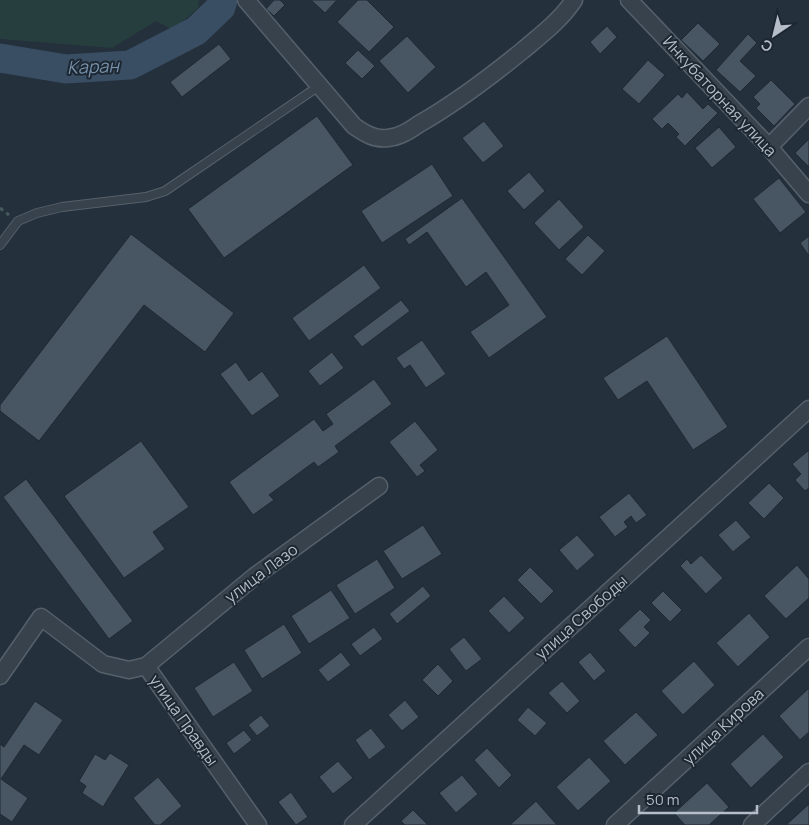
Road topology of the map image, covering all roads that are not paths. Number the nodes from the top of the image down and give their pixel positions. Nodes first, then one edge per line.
1 (246, 0) edge
2 (574, 0) edge
3 (629, 0) edge
4 (319, 86) junction
5 (809, 106) edge
6 (769, 147) junction
7 (809, 194) edge
8 (0, 245) edge
9 (809, 410) edge
10 (380, 486) dead end
11 (809, 647) edge
12 (146, 666) junction
13 (0, 676) edge
14 (809, 772) edge
15 (258, 825) edge
16 (353, 825) edge
17 (616, 825) edge
18 (752, 825) edge

1 - 4 street
2 - 4 street
3 - 6 street, Инкубаторная улица
4 - 8 lane
5 - 6 street
6 - 7 street, Инкубаторная улица
9 - 16 street, улица Свободы
10 - 12 street, улица Лазо
11 - 17 street, улица Кирова
12 - 13 street, улица Правды
12 - 15 street, улица Правды
14 - 18 street

